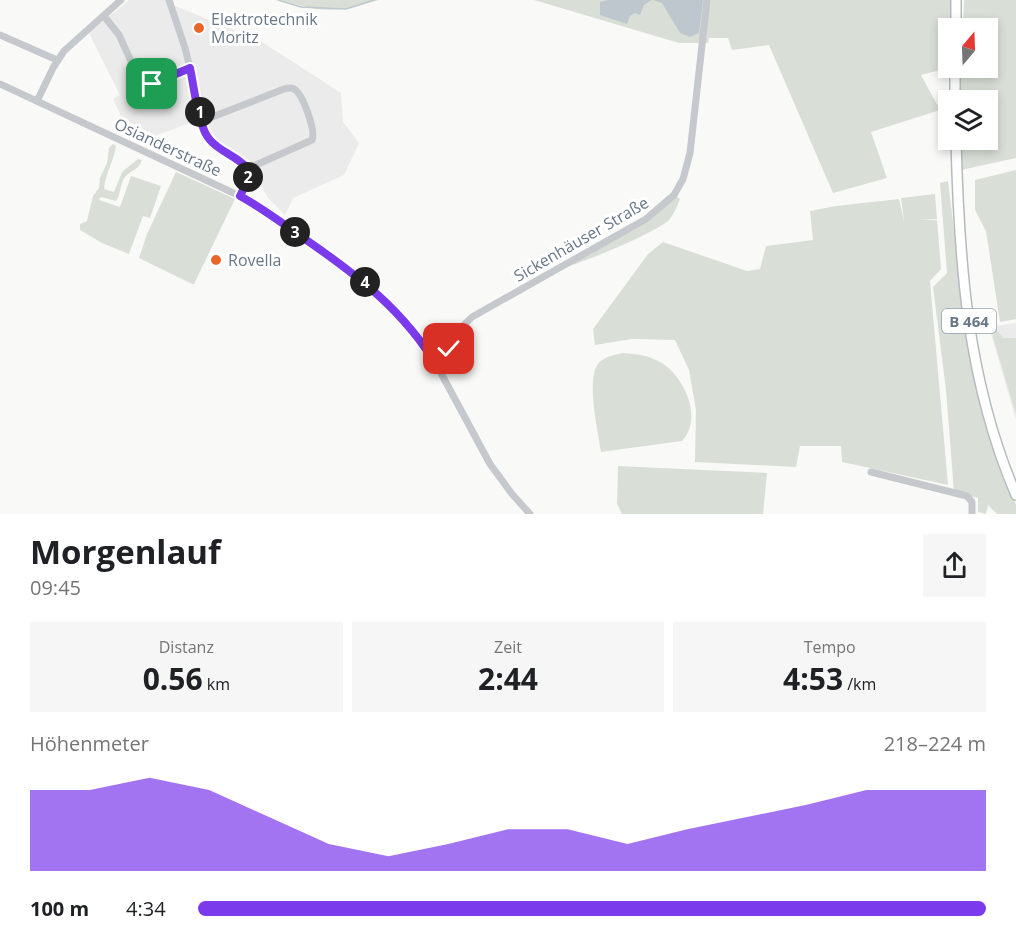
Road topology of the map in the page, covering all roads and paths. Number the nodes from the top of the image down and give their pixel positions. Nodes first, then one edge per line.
1 (121, 0) edge
2 (170, 0) edge
3 (707, 0) edge
4 (956, 0) edge
5 (104, 15) junction
6 (956, 18) edge
7 (0, 35) edge
8 (57, 60) junction
9 (190, 68) junction
10 (0, 84) edge
11 (37, 101) junction
12 (202, 121) junction
13 (956, 150) edge
14 (247, 168) junction
15 (240, 196) junction
16 (440, 371) junction
17 (871, 472) dead end
18 (1016, 495) edge
19 (530, 514) edge
20 (972, 514) edge

1 - 5 street
2 - 9 street
3 - 16 street, Sickenhäuser Straße
4 - 6 main road
5 - 8 street
5 - 9 street
7 - 8 street
8 - 11 street
9 - 12 street
10 - 11 street, Osianderstraße
11 - 15 street, Osianderstraße
12 - 14 street
12 - 14 street
13 - 18 main road, B 464
14 - 15 street
15 - 16 street, Osianderstraße
16 - 19 street
17 - 20 street

